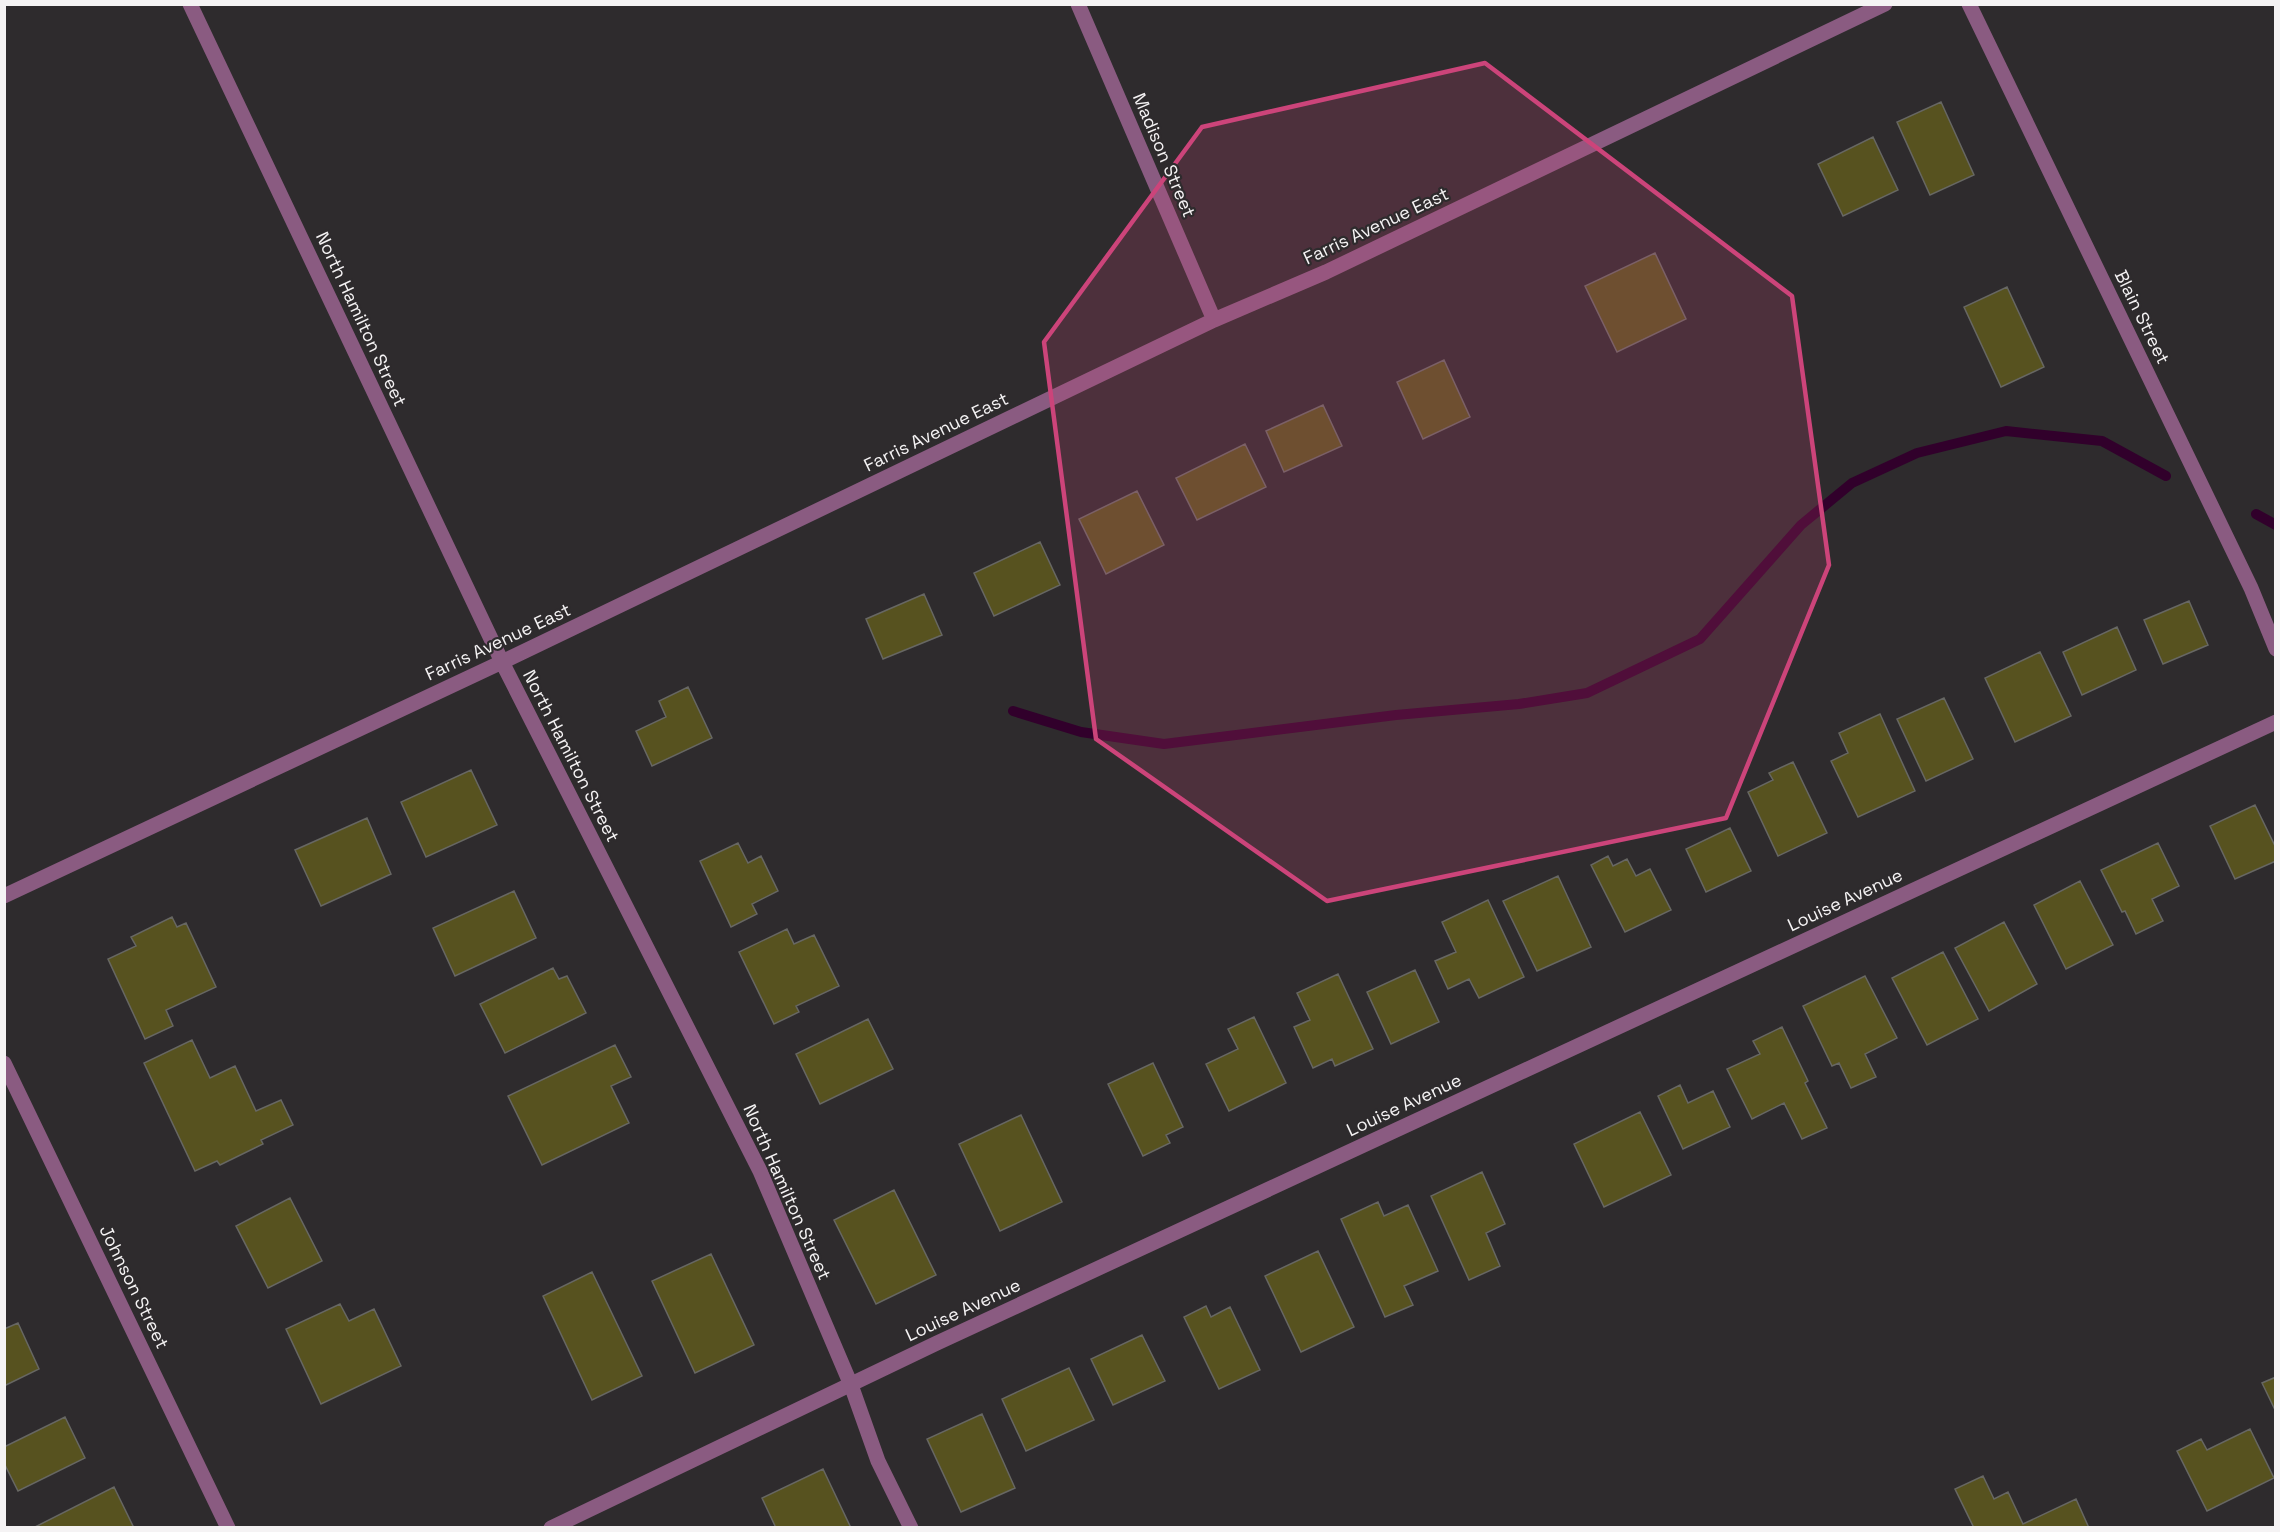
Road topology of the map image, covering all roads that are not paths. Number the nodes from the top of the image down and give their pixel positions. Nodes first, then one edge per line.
1 (190, 4) edge
2 (1078, 4) edge
3 (1885, 4) edge
4 (1969, 4) edge
5 (1214, 320) junction
6 (2276, 649) edge
7 (502, 662) junction
8 (2276, 722) edge
9 (4, 896) edge
10 (4, 1063) edge
11 (851, 1385) junction
12 (228, 1527) edge
13 (551, 1527) edge
14 (911, 1527) edge

1 - 7 street, North Hamilton Street
2 - 5 street, Madison Street
3 - 5 street, Farris Avenue East
4 - 6 street, Blain Street
5 - 7 street, Farris Avenue East
7 - 9 street, Farris Avenue East
7 - 11 street, North Hamilton Street
8 - 11 street, Louise Avenue
10 - 12 street, Johnson Street
11 - 13 street, Louise Avenue
11 - 14 street, North Hamilton Street

